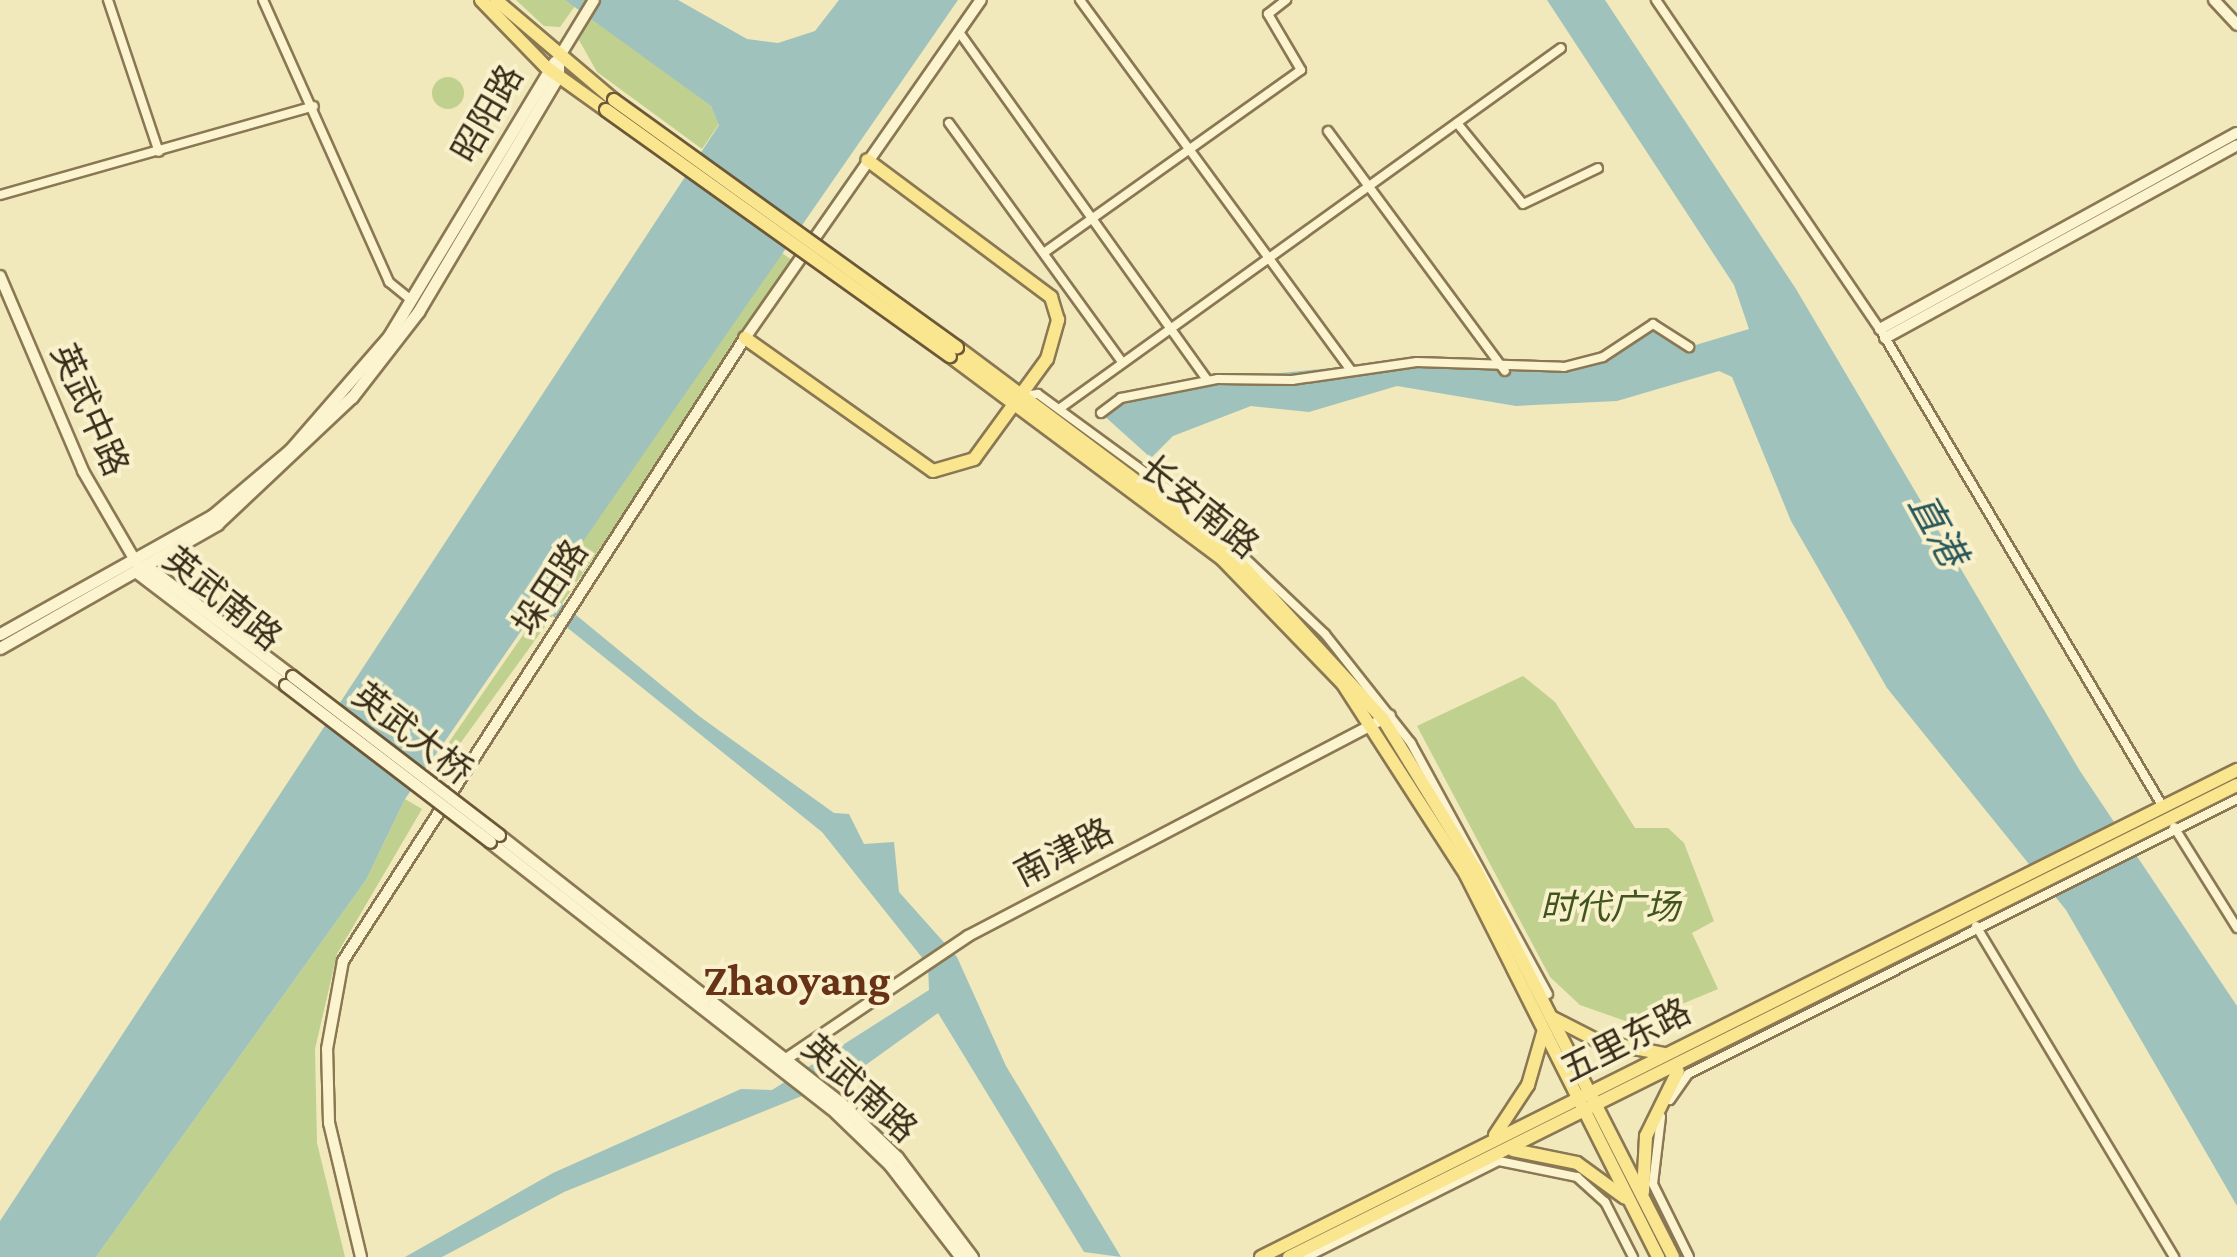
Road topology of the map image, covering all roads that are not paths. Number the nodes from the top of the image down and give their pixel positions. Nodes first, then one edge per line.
1 (108, 0) edge
2 (263, 0) edge
3 (481, 0) edge
4 (496, 0) edge
5 (594, 0) edge
6 (981, 0) edge
7 (1080, 0) edge
8 (1286, 0) edge
9 (1656, 0) edge
10 (2214, 0) edge
11 (2223, 0) edge
12 (2237, 15) edge
13 (2237, 25) edge
14 (959, 32) junction
15 (1561, 48) dead end
16 (554, 68) junction
17 (314, 106) junction
18 (949, 122) dead end
19 (1457, 123) junction
20 (1328, 131) dead end
21 (2237, 133) edge
22 (2237, 145) edge
23 (1191, 148) junction
24 (158, 152) junction
25 (868, 160) junction
26 (1598, 168) dead end
27 (1368, 187) junction
28 (0, 195) edge
29 (1094, 218) junction
30 (1045, 252) junction
31 (1269, 256) junction
32 (0, 276) edge
33 (412, 300) junction
34 (1172, 328) junction
35 (1882, 333) junction
36 (744, 338) junction
37 (1689, 347) dead end
38 (1123, 364) junction
39 (1350, 369) junction
40 (1505, 370) junction
41 (1207, 380) junction
42 (1018, 400) junction
43 (1059, 409) junction
44 (1101, 413) dead end
45 (152, 568) junction
46 (138, 569) junction
47 (0, 634) edge
48 (0, 648) edge
49 (289, 681) junction
50 (1382, 720) junction
51 (2237, 770) edge
52 (2237, 784) edge
53 (2237, 799) edge
54 (2169, 819) junction
55 (494, 838) joint
56 (2025, 889) junction
57 (1967, 911) junction
58 (2237, 928) edge
59 (1978, 930) junction
60 (1548, 994) dead end
61 (1550, 1016) junction
62 (1543, 1030) junction
63 (1666, 1054) junction
64 (781, 1061) junction
65 (1680, 1068) junction
66 (1591, 1092) junction
67 (1577, 1099) junction
68 (835, 1105) junction
69 (1591, 1110) junction
70 (1491, 1141) junction
71 (1511, 1150) junction
72 (1636, 1200) junction
73 (361, 1257) edge
74 (961, 1257) edge
75 (972, 1257) edge
76 (1261, 1257) edge
77 (1289, 1257) edge
78 (1307, 1257) edge
79 (1633, 1257) edge
80 (1658, 1257) edge
81 (1673, 1257) edge
82 (1690, 1257) edge
83 (2174, 1257) edge

1 - 24 street
2 - 17 street
3 - 16 main road, 长安南路
4 - 16 main road, 长安南路
5 - 16 street
6 - 14 street, 垛田路
7 - 23 street
8 - 23 street
9 - 35 street
10 - 13 street
11 - 12 street
14 - 25 street, 垛田路
14 - 29 street
15 - 19 street
16 - 33 main road, 昭阳路
16 - 42 main road, 长安南路, bridge
16 - 45 main road, 昭阳路
17 - 24 street
17 - 33 street
18 - 30 street
19 - 26 street
19 - 27 street
20 - 27 street
21 - 35 street
22 - 35 street
23 - 29 street
23 - 31 street
24 - 28 street
25 - 36 street, 垛田路
25 - 42 main road
27 - 31 street
27 - 40 street
29 - 30 street
29 - 34 street
30 - 38 street
31 - 34 street
31 - 39 street
32 - 46 street, 英武中路
33 - 46 main road, 昭阳路
34 - 38 street
34 - 41 street
35 - 54 street
36 - 42 main road
36 - 73 street, 垛田路
37 - 40 street
38 - 43 street
39 - 40 street
39 - 41 street
41 - 44 street
42 - 43 street
42 - 50 main road, 长安南路
43 - 50 street
45 - 46 main road, 昭阳路
45 - 49 main road, 英武南路
46 - 47 main road, 昭阳路
46 - 48 main road, 昭阳路
46 - 49 main road, 英武南路
49 - 55 main road, 英武大桥, bridge
50 - 60 street
50 - 61 main road, 长安南路
50 - 62 main road, 长安南路
50 - 64 street, 南津路
51 - 54 main road
52 - 54 main road
53 - 54 street
54 - 56 main road, 五里东路
54 - 58 street
55 - 64 main road, 英武南路
56 - 57 main road, 五里东路
56 - 59 street
57 - 59 street
57 - 63 main road, 五里东路
57 - 65 main road, 五里东路
59 - 82 street
59 - 83 street
61 - 63 main road
61 - 66 main road, 长安南路
62 - 67 main road, 长安南路
62 - 70 main road
63 - 66 main road, 五里东路
64 - 68 main road, 英武南路
65 - 69 main road, 五里东路
65 - 72 main road
66 - 67 main road, 五里东路
66 - 69 main road, 长安南路
67 - 69 main road, 长安南路
67 - 70 main road, 五里东路
68 - 74 main road, 英武南路
68 - 75 main road, 英武南路
69 - 71 main road, 五里东路
69 - 72 main road, 长安南路
70 - 76 main road, 五里东路
71 - 72 main road
71 - 77 main road, 五里东路
72 - 80 main road, 长安南路
72 - 81 main road, 长安南路
78 - 79 street

